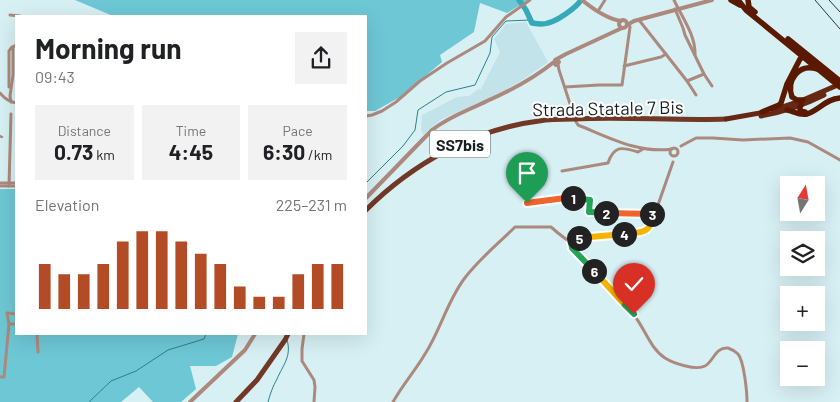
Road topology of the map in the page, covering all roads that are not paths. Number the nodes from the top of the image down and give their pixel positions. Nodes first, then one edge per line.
1 (530, 0) edge
2 (582, 0) edge
3 (605, 0) edge
4 (674, 0) edge
5 (712, 0) edge
6 (731, 0) edge
7 (738, 0) edge
8 (746, 3) edge
9 (676, 9) junction
10 (598, 11) junction
11 (10, 15) dead end
12 (15, 16) edge
13 (637, 20) junction
14 (623, 25) junction
15 (14, 46) edge
16 (793, 48) junction
17 (666, 54) junction
18 (804, 57) junction
19 (556, 63) junction
20 (624, 66) junction
21 (797, 66) junction
22 (820, 70) junction
23 (704, 74) junction
24 (834, 76) junction
25 (687, 82) junction
26 (712, 86) dead end
27 (840, 86) edge
28 (565, 87) junction
29 (0, 93) edge
30 (696, 95) dead end
31 (839, 97) edge
32 (11, 102) junction
33 (15, 103) edge
34 (802, 103) junction
35 (787, 110) junction
36 (810, 112) junction
37 (11, 114) dead end
38 (762, 114) junction
39 (367, 116) edge
40 (574, 118) junction
41 (726, 119) joint
42 (10, 136) junction
43 (15, 136) edge
44 (681, 146) junction
45 (673, 148) junction
46 (643, 149) junction
47 (663, 150) junction
48 (674, 154) junction
49 (840, 160) edge
50 (562, 171) dead end
51 (0, 184) edge
52 (15, 184) edge
53 (9, 185) junction
54 (367, 197) edge
55 (527, 203) dead end
56 (367, 209) edge
57 (656, 214) junction
58 (571, 243) junction
59 (15, 314) edge
60 (9, 324) junction
61 (15, 324) edge
62 (38, 335) edge
63 (255, 335) edge
64 (288, 335) edge
65 (304, 335) edge
66 (38, 352) dead end
67 (0, 377) edge
68 (190, 402) edge
69 (236, 402) edge
70 (314, 402) edge
71 (393, 402) edge
72 (747, 402) edge

1 - 39 street
2 - 10 street
3 - 10 street
4 - 9 street
5 - 9 street
6 - 8 highway
7 - 8 highway
8 - 16 highway
8 - 24 highway
9 - 13 street
9 - 23 street
10 - 14 street
11 - 12 street
13 - 14 street
13 - 17 street
14 - 19 street
14 - 20 street
15 - 32 street
16 - 18 highway
16 - 21 highway
17 - 20 street
17 - 25 street
18 - 21 highway
18 - 22 highway
18 - 24 highway
19 - 28 street
19 - 54 street
20 - 28 street
21 - 38 highway
22 - 27 highway
22 - 34 highway
23 - 25 street
23 - 26 street
24 - 27 highway
25 - 30 street
27 - 34 highway, SS7bis
28 - 40 street
29 - 32 street
31 - 36 highway
32 - 33 street
34 - 35 highway, SS7bis
34 - 36 highway
34 - 38 highway, SS7bis
35 - 36 highway
35 - 38 highway, SS7bis
37 - 42 street
38 - 41 highway, SS7bis
40 - 41 main road, Strada Statale 7 Bis / SS7bis
40 - 46 street
40 - 56 main road, Strada Statale 7 Bis / SS7bis
42 - 43 street
42 - 53 street
44 - 45 street
44 - 48 street
44 - 49 street
45 - 47 street
45 - 48 street
45 - 48 street
46 - 47 street
46 - 50 street
47 - 48 street
48 - 57 street
51 - 53 street
52 - 53 street
55 - 57 street
57 - 58 street
58 - 71 street
58 - 72 street
59 - 60 street
60 - 61 street
60 - 67 street
62 - 66 street
63 - 68 street
64 - 69 main road
65 - 70 street

